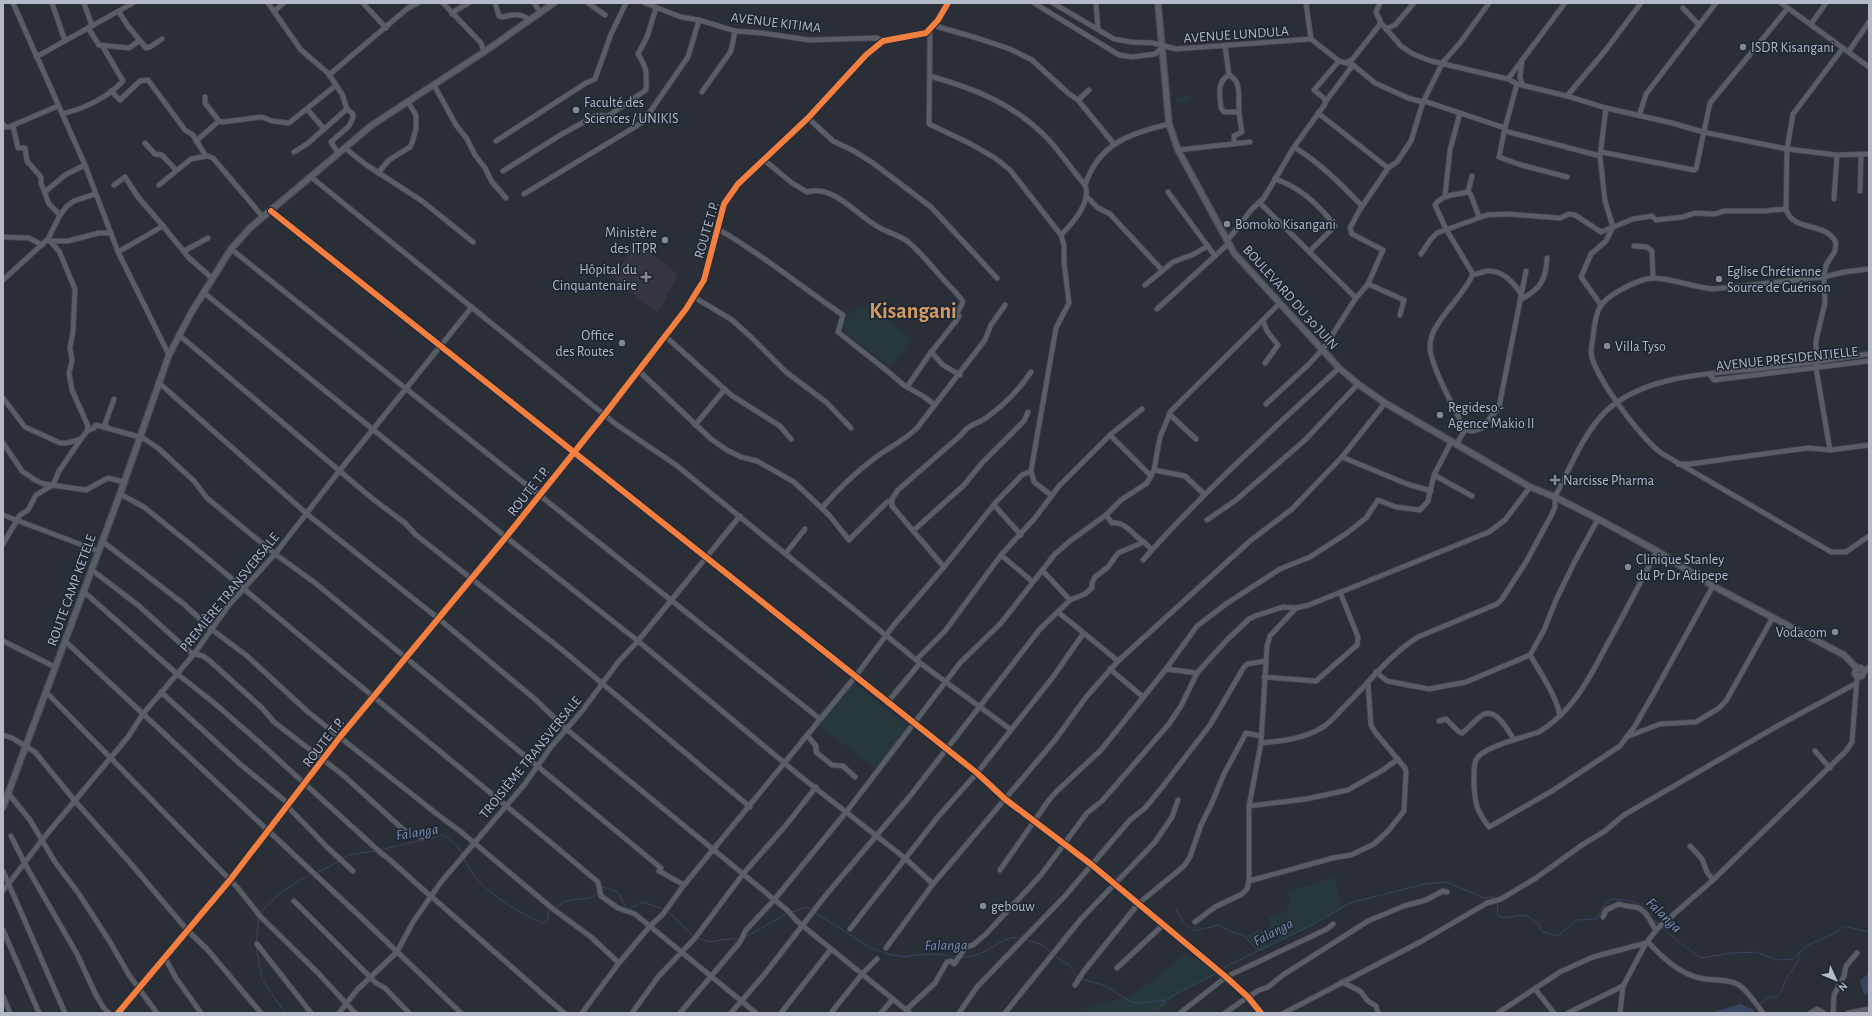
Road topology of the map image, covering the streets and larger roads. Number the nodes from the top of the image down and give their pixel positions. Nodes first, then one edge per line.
1 (13, 3) edge
2 (52, 3) edge
3 (84, 3) edge
4 (133, 3) edge
5 (268, 3) edge
6 (284, 3) edge
7 (363, 3) edge
8 (418, 3) edge
9 (443, 3) edge
10 (468, 3) edge
11 (496, 3) edge
12 (534, 3) edge
13 (554, 3) edge
14 (588, 3) edge
15 (626, 3) edge
16 (645, 3) edge
17 (948, 3) edge
18 (1034, 3) edge
19 (1053, 3) edge
20 (1096, 3) edge
21 (1158, 3) edge
22 (1306, 3) edge
23 (1380, 3) edge
24 (1414, 3) edge
25 (1489, 3) edge
26 (1565, 3) edge
27 (1641, 3) edge
28 (1716, 3) edge
29 (1781, 3) edge
30 (1826, 3) edge
31 (655, 6) edge
32 (1683, 8) dead end
33 (1788, 8) junction
34 (274, 11) junction
35 (119, 12) junction
36 (541, 12) junction
37 (452, 14) junction
38 (605, 15) dead end
39 (530, 20) junction
40 (699, 20) junction
41 (1869, 22) edge
42 (1382, 23) junction
43 (1811, 24) junction
44 (1699, 25) junction
45 (931, 27) junction
46 (89, 28) junction
47 (386, 28) junction
48 (1098, 29) junction
49 (1386, 29) junction
50 (735, 31) junction
51 (162, 39) dead end
52 (1311, 40) junction
53 (65, 41) junction
54 (139, 41) junction
55 (883, 41) junction
56 (1225, 46) junction
57 (103, 47) junction
58 (1163, 47) junction
59 (1842, 48) junction
60 (1849, 51) junction
61 (484, 52) junction
62 (36, 57) junction
63 (1522, 60) junction
64 (1339, 61) junction
65 (1347, 62) junction
66 (1443, 62) junction
67 (1353, 65) junction
68 (1869, 67) edge
69 (329, 75) junction
70 (1229, 75) junction
71 (930, 76) junction
72 (1508, 79) junction
73 (1520, 84) junction
74 (335, 86) junction
75 (434, 86) junction
76 (1089, 90) dead end
77 (111, 91) junction
78 (702, 92) dead end
79 (1567, 96) junction
80 (205, 97) dead end
81 (1078, 100) junction
82 (1326, 101) junction
83 (408, 102) junction
84 (1424, 102) junction
85 (58, 106) junction
86 (1606, 108) junction
87 (307, 109) junction
88 (347, 109) junction
89 (1239, 112) junction
90 (1318, 113) junction
91 (1460, 113) junction
92 (62, 114) junction
93 (1639, 116) junction
94 (808, 118) junction
95 (219, 121) junction
96 (3, 124) edge
97 (1169, 124) junction
98 (13, 126) junction
99 (324, 129) junction
100 (1505, 129) junction
101 (1703, 132) junction
102 (196, 141) junction
103 (496, 141) dead end
104 (1250, 142) dead end
105 (145, 143) dead end
106 (1234, 143) junction
107 (1114, 144) junction
108 (1294, 147) junction
109 (344, 148) junction
110 (1787, 149) junction
111 (1178, 150) junction
112 (294, 152) dead end
113 (338, 153) junction
114 (1600, 154) junction
115 (1869, 154) edge
116 (1837, 155) junction
117 (207, 156) junction
118 (1861, 156) junction
119 (764, 160) junction
120 (85, 165) junction
121 (1388, 168) junction
122 (176, 170) junction
123 (503, 171) dead end
124 (378, 173) junction
125 (1472, 176) dead end
126 (311, 177) junction
127 (1567, 177) dead end
128 (1275, 180) junction
129 (114, 185) dead end
130 (159, 185) dead end
131 (1085, 185) junction
132 (1860, 191) dead end
133 (45, 192) junction
134 (1168, 192) dead end
135 (1468, 192) junction
136 (95, 194) junction
137 (524, 194) dead end
138 (1445, 196) junction
139 (1087, 197) junction
140 (506, 198) dead end
141 (1834, 199) dead end
142 (1259, 202) junction
143 (1362, 206) junction
144 (1786, 209) junction
145 (271, 211) junction
146 (60, 215) junction
147 (263, 217) junction
148 (1479, 217) junction
149 (164, 226) junction
150 (1613, 227) junction
151 (718, 229) junction
152 (1446, 229) junction
153 (111, 233) junction
154 (1061, 235) junction
155 (3, 236) edge
156 (208, 238) dead end
157 (48, 240) junction
158 (473, 242) dead end
159 (1227, 243) junction
160 (42, 245) junction
161 (1208, 246) junction
162 (1634, 246) dead end
163 (231, 249) junction
164 (184, 251) junction
165 (118, 252) junction
166 (1309, 252) junction
167 (1421, 254) dead end
168 (1215, 256) junction
169 (1547, 258) dead end
170 (1869, 269) edge
171 (1162, 270) junction
172 (1526, 271) dead end
173 (1473, 274) junction
174 (1824, 277) junction
175 (212, 278) junction
176 (997, 278) dead end
177 (1653, 278) junction
178 (3, 280) edge
179 (1368, 284) junction
180 (1145, 286) dead end
181 (203, 292) junction
182 (1521, 294) junction
183 (694, 297) junction
184 (1356, 298) junction
185 (1520, 300) junction
186 (1279, 304) junction
187 (1004, 305) dead end
188 (1601, 305) junction
189 (472, 307) junction
190 (1157, 309) dead end
191 (1400, 315) dead end
192 (1263, 321) junction
193 (179, 335) junction
194 (665, 336) junction
195 (441, 346) junction
196 (1323, 349) junction
197 (931, 352) junction
198 (1869, 354) edge
199 (169, 355) junction
200 (1816, 361) junction
201 (1869, 361) edge
202 (1266, 363) dead end
203 (1775, 367) junction
204 (1339, 368) junction
205 (1816, 368) junction
206 (639, 371) junction
207 (1031, 372) dead end
208 (1775, 373) junction
209 (960, 374) junction
210 (1709, 374) junction
211 (158, 382) junction
212 (1358, 384) junction
213 (907, 387) junction
214 (406, 389) junction
215 (725, 389) junction
216 (3, 398) edge
217 (114, 399) dead end
218 (1385, 403) junction
219 (1617, 403) junction
220 (1266, 404) dead end
221 (935, 405) junction
222 (1142, 409) dead end
223 (1028, 412) dead end
224 (605, 414) junction
225 (1169, 414) junction
226 (695, 425) junction
227 (850, 428) dead end
228 (109, 430) junction
229 (374, 430) junction
230 (1465, 430) junction
231 (87, 431) junction
232 (1110, 435) junction
233 (140, 437) junction
234 (81, 439) junction
235 (791, 439) dead end
236 (1196, 439) dead end
237 (3, 443) edge
238 (1454, 443) junction
239 (1869, 445) edge
240 (1830, 450) junction
241 (574, 452) junction
242 (1342, 457) junction
243 (1678, 464) junction
244 (340, 470) junction
245 (1154, 470) junction
246 (1031, 471) junction
247 (1434, 475) junction
248 (1151, 476) junction
249 (124, 482) junction
250 (53, 485) junction
251 (1530, 487) junction
252 (1431, 491) junction
253 (120, 494) junction
254 (1204, 494) junction
255 (540, 495) junction
256 (1051, 495) junction
257 (1472, 496) dead end
258 (1555, 497) junction
259 (892, 501) junction
260 (994, 506) junction
261 (822, 508) junction
262 (307, 514) junction
263 (1106, 515) junction
264 (3, 516) edge
265 (740, 516) junction
266 (1598, 519) junction
267 (1207, 520) dead end
268 (17, 521) junction
269 (805, 529) dead end
270 (913, 531) junction
271 (1021, 534) junction
272 (1869, 536) edge
273 (506, 537) junction
274 (102, 541) junction
275 (1144, 542) junction
276 (3, 544) edge
277 (1151, 549) junction
278 (98, 551) junction
279 (786, 552) junction
280 (1657, 552) junction
281 (276, 554) junction
282 (1001, 555) junction
283 (706, 558) junction
284 (1142, 560) dead end
285 (944, 567) junction
286 (92, 570) junction
287 (1042, 570) junction
288 (472, 579) junction
289 (1033, 582) junction
290 (1713, 586) junction
291 (244, 588) junction
292 (83, 591) junction
293 (1340, 592) junction
294 (671, 600) junction
295 (1070, 600) junction
296 (1296, 608) junction
297 (1058, 612) junction
298 (1773, 617) junction
299 (439, 619) junction
300 (210, 629) junction
301 (1083, 634) junction
302 (886, 635) junction
303 (3, 641) edge
304 (65, 641) junction
305 (638, 641) junction
306 (194, 654) junction
307 (1530, 655) junction
308 (406, 658) junction
309 (918, 661) junction
310 (1118, 661) junction
311 (1265, 661) junction
312 (55, 666) junction
313 (1856, 667) junction
314 (1110, 669) junction
315 (1166, 669) junction
316 (1866, 670) edge
317 (1376, 672) junction
318 (176, 673) junction
319 (1196, 673) junction
320 (855, 677) junction
321 (1264, 677) junction
322 (1857, 677) junction
323 (945, 682) junction
324 (1368, 684) junction
325 (1855, 684) junction
326 (602, 685) junction
327 (46, 692) junction
328 (162, 692) junction
329 (374, 697) junction
330 (1143, 697) junction
331 (887, 703) junction
332 (979, 706) junction
333 (143, 714) junction
334 (1560, 716) junction
335 (820, 719) junction
336 (1439, 721) dead end
337 (914, 724) junction
338 (565, 728) junction
339 (1010, 729) junction
340 (3, 735) edge
341 (807, 735) junction
342 (1260, 736) junction
343 (340, 737) junction
344 (1626, 737) junction
345 (1514, 740) junction
346 (1261, 743) junction
347 (26, 746) junction
348 (946, 750) junction
349 (1815, 751) dead end
350 (111, 757) junction
351 (1398, 759) junction
352 (323, 760) junction
353 (785, 763) junction
354 (537, 766) junction
355 (1830, 768) junction
356 (977, 773) junction
357 (856, 777) dead end
358 (306, 784) junction
359 (816, 787) junction
360 (8, 793) junction
361 (1005, 799) junction
362 (1178, 800) dead end
363 (75, 801) junction
364 (288, 805) junction
365 (3, 806) edge
366 (505, 806) junction
367 (1249, 806) junction
368 (750, 807) junction
369 (847, 811) junction
370 (1035, 822) junction
371 (268, 831) junction
372 (12, 836) dead end
373 (875, 836) junction
374 (422, 838) dead end
375 (42, 840) junction
376 (474, 844) junction
377 (1064, 844) junction
378 (1690, 846) dead end
379 (714, 850) junction
380 (906, 859) junction
381 (25, 864) junction
382 (1092, 865) junction
383 (1000, 870) dead end
384 (3, 871) edge
385 (353, 871) dead end
386 (743, 874) junction
387 (230, 880) junction
388 (1713, 880) junction
389 (1249, 881) junction
390 (9, 884) junction
391 (933, 884) junction
392 (1114, 884) junction
393 (684, 885) junction
394 (3, 891) edge
395 (1446, 892) dead end
396 (432, 897) junction
397 (774, 900) junction
398 (294, 901) dead end
399 (1138, 904) junction
400 (1603, 917) dead end
401 (1194, 922) dead end
402 (1333, 924) dead end
403 (1163, 925) junction
404 (650, 926) junction
405 (803, 926) junction
406 (850, 929) dead end
407 (3, 930) edge
408 (1657, 930) junction
409 (188, 931) junction
410 (1647, 942) junction
411 (257, 944) dead end
412 (886, 948) dead end
413 (831, 949) junction
414 (397, 952) junction
415 (681, 952) junction
416 (1856, 953) dead end
417 (165, 958) junction
418 (877, 959) dead end
419 (618, 963) junction
420 (1117, 968) dead end
421 (862, 974) junction
422 (712, 976) junction
423 (1224, 976) junction
424 (371, 977) junction
425 (1342, 982) junction
426 (1075, 985) dead end
427 (1623, 986) junction
428 (1535, 989) junction
429 (139, 990) junction
430 (3, 996) edge
431 (1248, 997) junction
432 (892, 1000) junction
433 (742, 1002) junction
434 (346, 1004) junction
435 (1869, 1009) edge
436 (908, 1011) edge
437 (10, 1013) edge
438 (39, 1013) edge
439 (65, 1013) edge
440 (109, 1013) edge
441 (118, 1013) edge
442 (157, 1013) edge
443 (201, 1013) edge
444 (261, 1013) edge
445 (311, 1013) edge
446 (339, 1013) edge
447 (355, 1013) edge
448 (409, 1013) edge
449 (461, 1013) edge
450 (564, 1013) edge
451 (582, 1013) edge
452 (632, 1013) edge
453 (680, 1013) edge
454 (731, 1013) edge
455 (756, 1013) edge
456 (781, 1013) edge
457 (831, 1013) edge
458 (881, 1013) edge
459 (959, 1013) edge
460 (1005, 1013) edge
461 (1180, 1013) edge
462 (1225, 1013) edge
463 (1261, 1013) edge
464 (1284, 1013) edge
465 (1378, 1013) edge
466 (1498, 1013) edge
467 (1554, 1013) edge
468 (1568, 1013) edge
469 (1620, 1013) edge
470 (1763, 1013) edge
471 (1810, 1013) edge
472 (1824, 1013) edge
473 (1833, 1013) edge
474 (1848, 1013) edge

1 - 62 street
2 - 53 street
3 - 46 street
4 - 35 street
5 - 34 street
6 - 34 street
7 - 47 street
8 - 47 street
9 - 37 street
10 - 37 street
11 - 39 street
12 - 36 street
13 - 36 street, ROUTE CAMP KETELE
14 - 38 street
15 - 103 street
16 - 31 street, AVENUE KITIMA
17 - 45 street
18 - 58 street, AVENUE LUNDULA
19 - 48 street, AVENUE LUNDULA
20 - 48 street
21 - 58 street, BOULEVARD DU 30 JUIN
22 - 52 street
23 - 42 street
24 - 49 street
25 - 66 street
26 - 63 street
27 - 79 street
28 - 44 street
29 - 33 street
30 - 43 street
31 - 40 street, AVENUE KITIMA
31 - 123 street
32 - 44 street
33 - 43 street
33 - 101 street
34 - 69 street
35 - 46 street
35 - 54 street
36 - 39 street, ROUTE CAMP KETELE
37 - 61 street
39 - 61 street, ROUTE CAMP KETELE
40 - 50 street, AVENUE KITIMA
40 - 137 street
41 - 60 street
42 - 49 street
42 - 65 street
43 - 59 street
44 - 93 street
45 - 55 street
45 - 71 street
45 - 81 street
46 - 53 street
46 - 57 street
47 - 69 street
48 - 58 street, AVENUE LUNDULA
49 - 66 street
50 - 55 street, AVENUE KITIMA
50 - 78 street
51 - 54 street
52 - 56 street, AVENUE LUNDULA
52 - 64 street
53 - 62 street
54 - 57 street
55 - 94 street, ROUTE T.P.
56 - 58 street, AVENUE LUNDULA
56 - 70 street
57 - 77 street
58 - 97 street, BOULEVARD DU 30 JUIN
59 - 60 street
59 - 110 street
60 - 68 street
61 - 75 street, ROUTE CAMP KETELE
62 - 85 street
63 - 72 street
63 - 73 street
64 - 65 street
64 - 82 street
65 - 67 street
66 - 72 street
66 - 84 street
67 - 82 street
67 - 84 street
69 - 74 street
70 - 89 street
70 - 89 street
71 - 131 street
71 - 154 street
72 - 73 street
73 - 79 street
73 - 100 street
74 - 87 street
74 - 88 street
75 - 83 street, ROUTE CAMP KETELE
75 - 140 street
76 - 81 street
77 - 92 street
77 - 102 street
79 - 86 street
80 - 95 street
81 - 107 street
82 - 90 street
83 - 109 street, ROUTE CAMP KETELE
83 - 124 street
84 - 91 street
84 - 121 street
85 - 92 street
85 - 98 street
86 - 93 street
86 - 114 street
87 - 95 street
87 - 99 street
88 - 99 street
88 - 113 street
89 - 106 street
90 - 108 street
90 - 121 street
91 - 100 street
91 - 138 street
92 - 120 street
93 - 101 street
94 - 119 street, ROUTE T.P.
94 - 176 street
95 - 102 street
96 - 98 street
97 - 107 street
97 - 111 street, BOULEVARD DU 30 JUIN
98 - 133 street
99 - 112 street
100 - 114 street
100 - 127 street
101 - 110 street
101 - 114 street
102 - 117 street
104 - 106 street
105 - 122 street
106 - 111 street
107 - 131 street
108 - 128 street
108 - 143 street
109 - 113 street, ROUTE CAMP KETELE
109 - 124 street
110 - 116 street
110 - 144 street
111 - 159 street, BOULEVARD DU 30 JUIN
113 - 126 street, ROUTE CAMP KETELE
114 - 150 street
115 - 118 street
116 - 118 street
116 - 141 street
117 - 122 street
117 - 147 street
118 - 132 street
119 - 151 street, ROUTE T.P.
119 - 197 street
120 - 133 street
120 - 136 street
121 - 143 street
122 - 130 street
124 - 158 street
125 - 135 street
126 - 145 street, ROUTE CAMP KETELE
126 - 189 street
128 - 142 street
128 - 166 street
129 - 149 street
131 - 139 street
133 - 146 street
134 - 161 street
135 - 138 street
135 - 148 street
136 - 146 street
136 - 153 street
138 - 152 street
139 - 154 street
139 - 171 street
142 - 159 street
142 - 166 street
143 - 179 street
144 - 150 street
144 - 174 street
145 - 147 street, ROUTE CAMP KETELE
145 - 195 street
146 - 157 street
147 - 163 street, ROUTE CAMP KETELE
148 - 150 street
148 - 152 street
149 - 164 street
149 - 165 street
150 - 188 street
151 - 183 street, ROUTE T.P.
151 - 213 street
152 - 167 street
152 - 173 street
153 - 157 street
153 - 165 street
154 - 246 street
155 - 160 street
156 - 164 street
157 - 160 street
157 - 231 street
159 - 168 street
159 - 186 street, BOULEVARD DU 30 JUIN
160 - 178 street
161 - 168 street
161 - 171 street
162 - 177 street
163 - 175 street, ROUTE CAMP KETELE
163 - 214 street
164 - 175 street
165 - 199 street
166 - 184 street
168 - 190 street
169 - 185 street
170 - 174 street
171 - 180 street
172 - 182 street
173 - 182 street
173 - 230 street
174 - 177 street
174 - 200 street
175 - 181 street, ROUTE CAMP KETELE
177 - 188 street
179 - 184 street
179 - 191 street
181 - 193 street, ROUTE CAMP KETELE
181 - 229 street
182 - 185 street
183 - 194 street, ROUTE T.P.
183 - 227 street
184 - 196 street
185 - 230 street
186 - 192 street
186 - 196 street, BOULEVARD DU 30 JUIN
187 - 209 street
188 - 219 street
189 - 195 street, PREMIÈRE TRANSVERSALE
189 - 224 street
192 - 202 street
192 - 225 street
193 - 199 street, ROUTE CAMP KETELE
193 - 244 street
194 - 206 street, ROUTE T.P.
194 - 215 street
195 - 214 street, PREMIÈRE TRANSVERSALE
195 - 241 street
196 - 204 street, BOULEVARD DU 30 JUIN
196 - 220 street
197 - 209 street
197 - 213 street
198 - 200 street, AVENUE PRESIDENTIELLE
199 - 211 street, ROUTE CAMP KETELE
200 - 203 street, AVENUE PRESIDENTIELLE
200 - 205 street
201 - 205 street, AVENUE PRESIDENTIELLE
203 - 208 street
203 - 210 street, AVENUE PRESIDENTIELLE
204 - 212 street, BOULEVARD DU 30 JUIN
204 - 254 street
205 - 208 street, AVENUE PRESIDENTIELLE
205 - 240 street
206 - 224 street, ROUTE T.P.
206 - 226 street
207 - 259 street
208 - 210 street, AVENUE PRESIDENTIELLE
209 - 221 street
210 - 219 street, AVENUE PRESIDENTIELLE
211 - 233 street, ROUTE CAMP KETELE
211 - 262 street
212 - 218 street, BOULEVARD DU 30 JUIN
212 - 267 street
213 - 221 street
214 - 229 street, PREMIÈRE TRANSVERSALE
214 - 255 street
215 - 226 street
215 - 235 street
216 - 234 street
217 - 228 street
218 - 238 street, BOULEVARD DU 30 JUIN
218 - 242 street
219 - 243 street
219 - 258 street, AVENUE PRESIDENTIELLE
221 - 261 street
222 - 232 street
223 - 270 street
224 - 241 street, ROUTE T.P.
224 - 265 street
225 - 236 street
225 - 245 street
226 - 261 street
228 - 231 street
228 - 233 street
229 - 244 street, PREMIÈRE TRANSVERSALE
229 - 273 street
230 - 238 street
231 - 234 street
232 - 248 street
232 - 256 street
233 - 249 street, ROUTE CAMP KETELE
233 - 281 street
234 - 250 street
237 - 250 street
238 - 247 street
238 - 251 street, BOULEVARD DU 30 JUIN
239 - 240 street
240 - 243 street
241 - 255 street, ROUTE T.P.
241 - 283 street
242 - 252 street
242 - 310 street
243 - 272 street
244 - 262 street, PREMIÈRE TRANSVERSALE
244 - 288 street
245 - 248 street
245 - 254 street
246 - 256 street
246 - 260 street
247 - 252 street
247 - 257 street
248 - 263 street
249 - 250 street
249 - 253 street, ROUTE CAMP KETELE
250 - 268 street
251 - 258 street, BOULEVARD DU 30 JUIN
251 - 293 street
252 - 315 street
253 - 274 street, ROUTE CAMP KETELE
253 - 291 street
254 - 277 street
255 - 273 street, ROUTE T.P.
255 - 294 street
256 - 271 street
258 - 266 street, BOULEVARD DU 30 JUIN
258 - 317 street, AVENUE PRESIDENTIELLE
259 - 261 street
259 - 270 street
260 - 271 street
260 - 285 street
262 - 281 street, PREMIÈRE TRANSVERSALE
262 - 299 street
263 - 275 street
263 - 287 street
264 - 268 street
265 - 279 street
265 - 283 street, TROISIÈME TRANSVERSALE
266 - 280 street, BOULEVARD DU 30 JUIN
266 - 307 street
268 - 276 street
268 - 278 street
269 - 279 street
270 - 285 street
271 - 282 street
273 - 288 street, ROUTE T.P.
273 - 305 street
274 - 278 street, ROUTE CAMP KETELE
274 - 300 street
275 - 277 street
275 - 295 street
277 - 284 street
278 - 286 street, ROUTE CAMP KETELE
279 - 302 street
280 - 290 street, BOULEVARD DU 30 JUIN
280 - 334 street
281 - 291 street, PREMIÈRE TRANSVERSALE
281 - 308 street
282 - 289 street
282 - 309 street
283 - 294 street, TROISIÈME TRANSVERSALE
283 - 320 street
285 - 302 street
286 - 292 street, ROUTE CAMP KETELE
286 - 306 street
287 - 289 street
287 - 295 street
288 - 299 street, ROUTE T.P.
288 - 326 street
289 - 323 street
290 - 298 street, BOULEVARD DU 30 JUIN
290 - 344 street
291 - 300 street, PREMIÈRE TRANSVERSALE
291 - 329 street
292 - 304 street, ROUTE CAMP KETELE
292 - 318 street
293 - 296 street
293 - 321 street
294 - 305 street, TROISIÈME TRANSVERSALE
294 - 335 street
295 - 297 street
296 - 311 street
296 - 319 street
297 - 301 street
297 - 332 street
298 - 313 street, BOULEVARD DU 30 JUIN
298 - 344 street
299 - 308 street, ROUTE T.P.
299 - 338 street
300 - 306 street, PREMIÈRE TRANSVERSALE
300 - 343 street
301 - 310 street
301 - 339 street
302 - 309 street
302 - 320 street
303 - 312 street
304 - 312 street, ROUTE CAMP KETELE
304 - 333 street
305 - 326 street, TROISIÈME TRANSVERSALE
305 - 353 street
306 - 318 street, PREMIÈRE TRANSVERSALE
306 - 352 street
307 - 317 street
307 - 334 street
308 - 329 street, ROUTE T.P.
308 - 354 street
309 - 323 street
309 - 331 street
310 - 314 street
311 - 321 street
311 - 382 street
312 - 327 street, ROUTE CAMP KETELE
313 - 316 street, BOULEVARD DU 30 JUIN
313 - 322 street
314 - 330 street
314 - 361 street
315 - 319 street
315 - 330 street
316 - 322 street
317 - 324 street, AVENUE PRESIDENTIELLE
318 - 328 street, PREMIÈRE TRANSVERSALE
318 - 358 street
319 - 377 street
320 - 331 street
320 - 335 street
321 - 342 street
322 - 325 street
323 - 332 street
323 - 337 street
324 - 346 street, AVENUE PRESIDENTIELLE
324 - 351 street
325 - 355 street
325 - 425 street
326 - 338 street, TROISIÈME TRANSVERSALE
326 - 368 street
327 - 347 street, ROUTE CAMP KETELE
327 - 350 street
328 - 333 street, PREMIÈRE TRANSVERSALE
328 - 364 street
329 - 343 street, ROUTE T.P.
329 - 366 street
330 - 370 street
331 - 337 street
332 - 339 street
332 - 348 street
333 - 350 street, PREMIÈRE TRANSVERSALE
333 - 371 street
334 - 345 street
335 - 341 street
336 - 345 street
337 - 348 street
337 - 369 street
338 - 354 street, TROISIÈME TRANSVERSALE
338 - 379 street
339 - 356 street
340 - 347 street
341 - 353 street
341 - 357 street
342 - 346 street
342 - 399 street
343 - 352 street, ROUTE T.P.
343 - 376 street
344 - 345 street
346 - 367 street
347 - 360 street, ROUTE CAMP KETELE
347 - 363 street
348 - 356 street
348 - 373 street
349 - 355 street
350 - 363 street, PREMIÈRE TRANSVERSALE
350 - 387 street
351 - 367 street
351 - 389 street
352 - 358 street, ROUTE T.P.
352 - 374 street
353 - 359 street
353 - 368 street
354 - 366 street, TROISIÈME TRANSVERSALE
354 - 393 street
355 - 388 street
356 - 361 street
356 - 380 street
358 - 364 street, ROUTE T.P.
358 - 396 street
359 - 369 street
359 - 386 street
360 - 365 street, ROUTE CAMP KETELE
360 - 375 street
361 - 370 street
361 - 391 street
362 - 392 street
363 - 375 street, PREMIÈRE TRANSVERSALE
363 - 409 street
364 - 371 street, ROUTE T.P.
364 - 385 street
366 - 376 street, TROISIÈME TRANSVERSALE
366 - 404 street
367 - 389 street
368 - 379 street
369 - 373 street
369 - 397 street
370 - 377 street
370 - 383 street
371 - 387 street, ROUTE T.P.
371 - 414 street
372 - 381 street
373 - 380 street
373 - 405 street
375 - 381 street, PREMIÈRE TRANSVERSALE
375 - 429 street
376 - 396 street, TROISIÈME TRANSVERSALE
376 - 419 street
377 - 382 street
377 - 436 street
378 - 388 street
379 - 386 street
379 - 393 street
380 - 391 street
380 - 406 street
381 - 390 street, PREMIÈRE TRANSVERSALE
381 - 440 street
382 - 392 street
382 - 459 street
384 - 390 street
386 - 397 street
386 - 415 street
387 - 409 street, ROUTE T.P.
387 - 434 street
388 - 408 street
389 - 401 street
390 - 394 street, PREMIÈRE TRANSVERSALE
390 - 439 street
391 - 412 street
392 - 399 street
392 - 460 street
393 - 404 street
395 - 431 street
396 - 414 street, TROISIÈME TRANSVERSALE
396 - 450 street
397 - 405 street
397 - 422 street
398 - 424 street
399 - 403 street
399 - 426 street
400 - 408 street
402 - 423 street
403 - 420 street
403 - 423 street
404 - 415 street
404 - 419 street
405 - 413 street
405 - 433 street
407 - 438 street
408 - 410 street
409 - 417 street, ROUTE T.P.
409 - 444 street
410 - 427 street
410 - 428 street
410 - 470 street
411 - 445 street
413 - 421 street
413 - 456 street
414 - 424 street, TROISIÈME TRANSVERSALE
414 - 449 street
415 - 422 street
415 - 452 street
416 - 473 street
417 - 429 street, ROUTE T.P.
417 - 443 street
418 - 421 street
419 - 451 street
421 - 432 street
421 - 457 street
422 - 433 street
422 - 453 street
423 - 431 street
423 - 461 street
424 - 434 street, TROISIÈME TRANSVERSALE
424 - 448 street
425 - 464 street
425 - 465 street
427 - 468 street
427 - 469 street
428 - 466 street
428 - 467 street
429 - 441 street, ROUTE T.P.
429 - 442 street
430 - 437 street
431 - 462 street
431 - 463 street
432 - 436 street
432 - 458 street
433 - 454 street
433 - 455 street
434 - 446 street, TROISIÈME TRANSVERSALE
434 - 447 street
435 - 474 street
471 - 472 street

